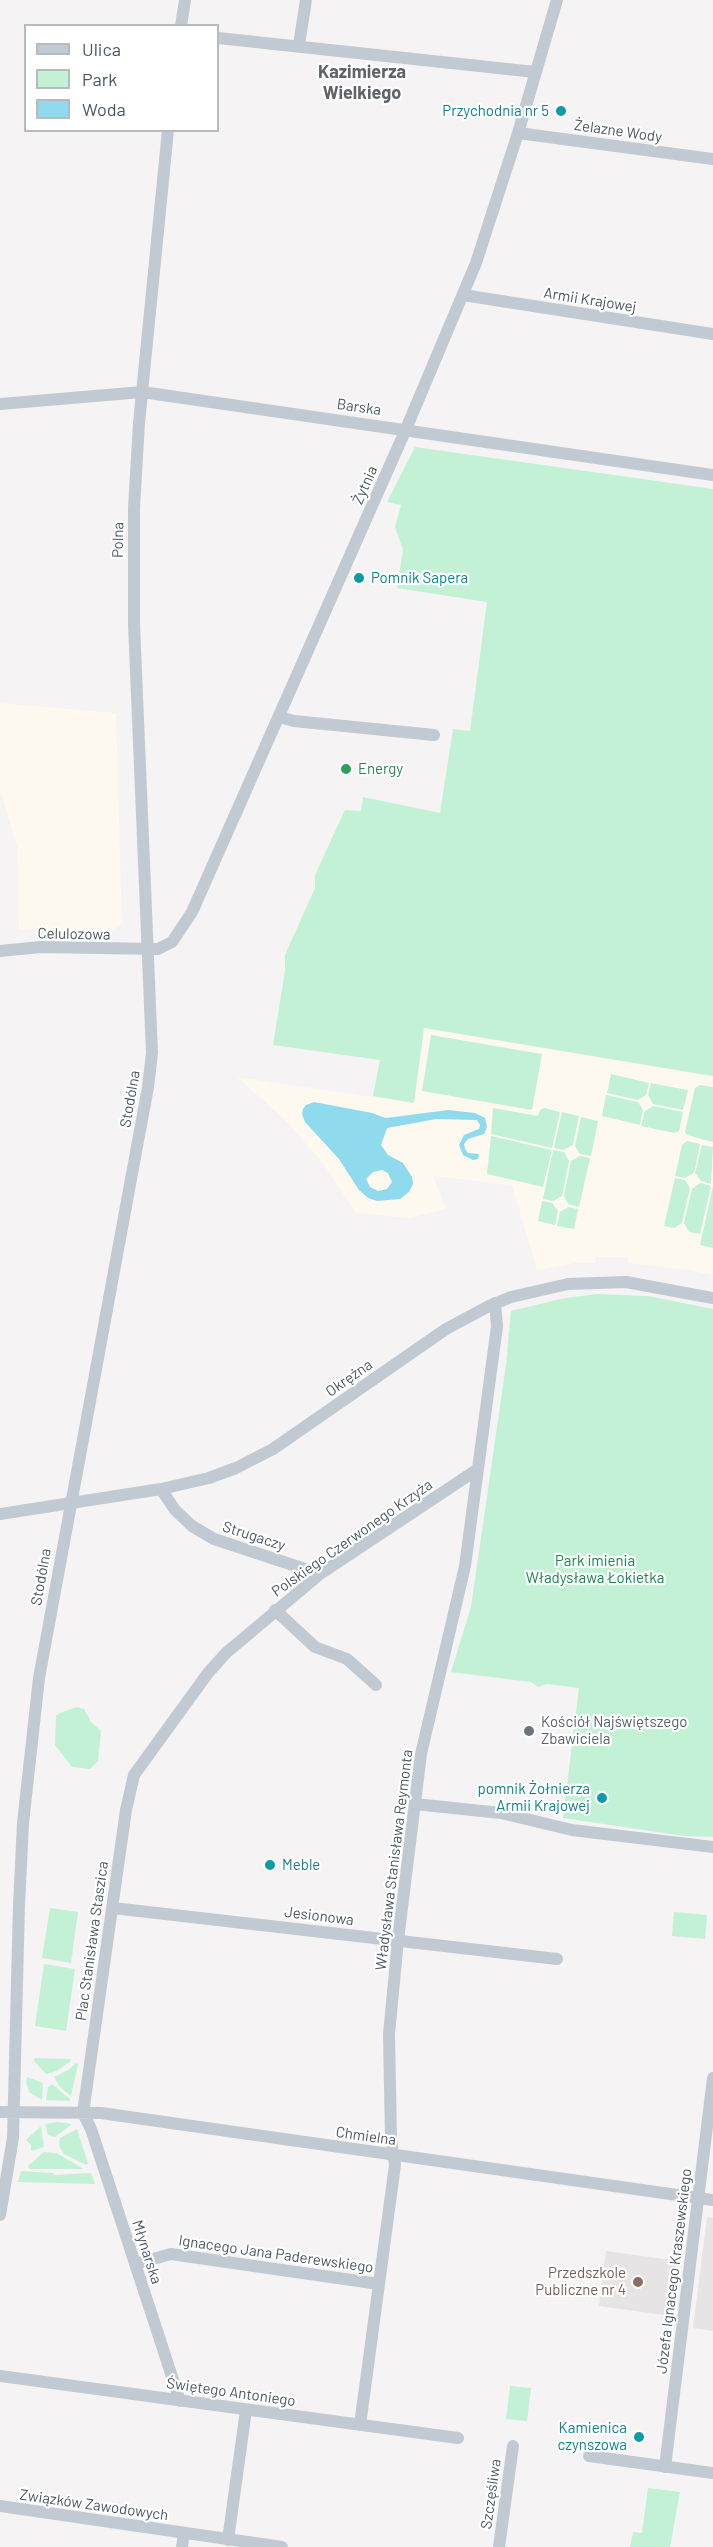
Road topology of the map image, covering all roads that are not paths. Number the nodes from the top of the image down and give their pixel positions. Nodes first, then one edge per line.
1 (185, 0) edge
2 (306, 0) edge
3 (557, 0) edge
4 (182, 24) edge
5 (219, 38) edge
6 (299, 45) junction
7 (536, 72) junction
8 (168, 132) edge
9 (518, 133) junction
10 (713, 159) edge
11 (463, 295) junction
12 (713, 334) edge
13 (142, 392) junction
14 (0, 404) edge
15 (406, 429) junction
16 (713, 475) edge
17 (279, 717) junction
18 (434, 735) dead end
19 (148, 950) junction
20 (0, 951) edge
21 (713, 1298) edge
22 (495, 1303) junction
23 (478, 1470) junction
24 (161, 1489) junction
25 (70, 1504) junction
26 (0, 1514) edge
27 (321, 1574) junction
28 (275, 1610) junction
29 (376, 1685) dead end
30 (134, 1775) joint
31 (415, 1804) junction
32 (713, 1847) edge
33 (113, 1908) junction
34 (398, 1940) junction
35 (557, 1959) dead end
36 (713, 2078) edge
37 (0, 2112) edge
38 (13, 2113) junction
39 (83, 2113) junction
40 (394, 2155) junction
41 (698, 2198) junction
42 (713, 2200) edge
43 (0, 2215) edge
44 (135, 2264) junction
45 (379, 2284) junction
46 (0, 2376) edge
47 (180, 2401) junction
48 (246, 2410) junction
49 (360, 2425) junction
50 (458, 2438) dead end
51 (513, 2446) dead end
52 (590, 2457) dead end
53 (664, 2467) junction
54 (713, 2474) edge
55 (0, 2506) edge
56 (184, 2533) junction
57 (228, 2540) junction
58 (182, 2547) edge
59 (282, 2547) edge
60 (499, 2547) edge

1 - 4 street
2 - 6 street
3 - 7 street, Żytnia
5 - 6 street
6 - 7 street
7 - 9 street, Żytnia
8 - 13 street, Polna
9 - 10 street, Żelazne Wody
9 - 11 street, Żytnia
11 - 12 street, Armii Krajowej
11 - 15 street, Żytnia
13 - 14 street, Barska
13 - 15 street, Barska
13 - 19 street, Polna
15 - 16 street, Barska
15 - 17 street, Żytnia
17 - 18 street
17 - 19 street, Żytnia
19 - 20 street, Celulozowa
19 - 25 street, Stodólna
21 - 22 street, Okrężna
22 - 23 street, Władysława Stanisława Reymonta
22 - 24 street, Okrężna
23 - 27 street, Polskiego Czerwonego Krzyża
23 - 31 street, Władysława Stanisława Reymonta
24 - 25 street, Okrężna
24 - 27 street, Strugaczy
25 - 26 street, Okrężna
25 - 38 street, Stodólna
27 - 28 street, Polskiego Czerwonego Krzyża
28 - 29 street
28 - 30 street, Polskiego Czerwonego Krzyża
30 - 33 street, Plac Stanisława Staszica
31 - 32 street
31 - 34 street, Władysława Stanisława Reymonta
33 - 34 street, Jesionowa
33 - 39 street, Plac Stanisława Staszica
34 - 35 street, Jesionowa
34 - 40 street, Władysława Stanisława Reymonta
36 - 41 street, Józefa Ignacego Kraszewskiego
37 - 38 street, Chmielna
38 - 39 street, Chmielna
38 - 43 street, Stodólna
39 - 40 street, Chmielna
39 - 44 street, Młynarska
40 - 41 street, Chmielna
40 - 45 street, Władysława Stanisława Reymonta
41 - 42 street, Chmielna
41 - 53 street, Józefa Ignacego Kraszewskiego
44 - 45 street, Ignacego Jana Paderewskiego
44 - 47 street, Młynarska
45 - 49 street, Władysława Stanisława Reymonta
46 - 47 street, Świętego Antoniego
47 - 48 street, Świętego Antoniego
48 - 49 street, Świętego Antoniego
48 - 57 street
49 - 50 street, Świętego Antoniego
51 - 60 street, Szczęśliwa
52 - 53 street
53 - 54 street
55 - 56 street, Związków Zawodowych
56 - 57 street, Związków Zawodowych
56 - 58 street
57 - 59 street, Związków Zawodowych

